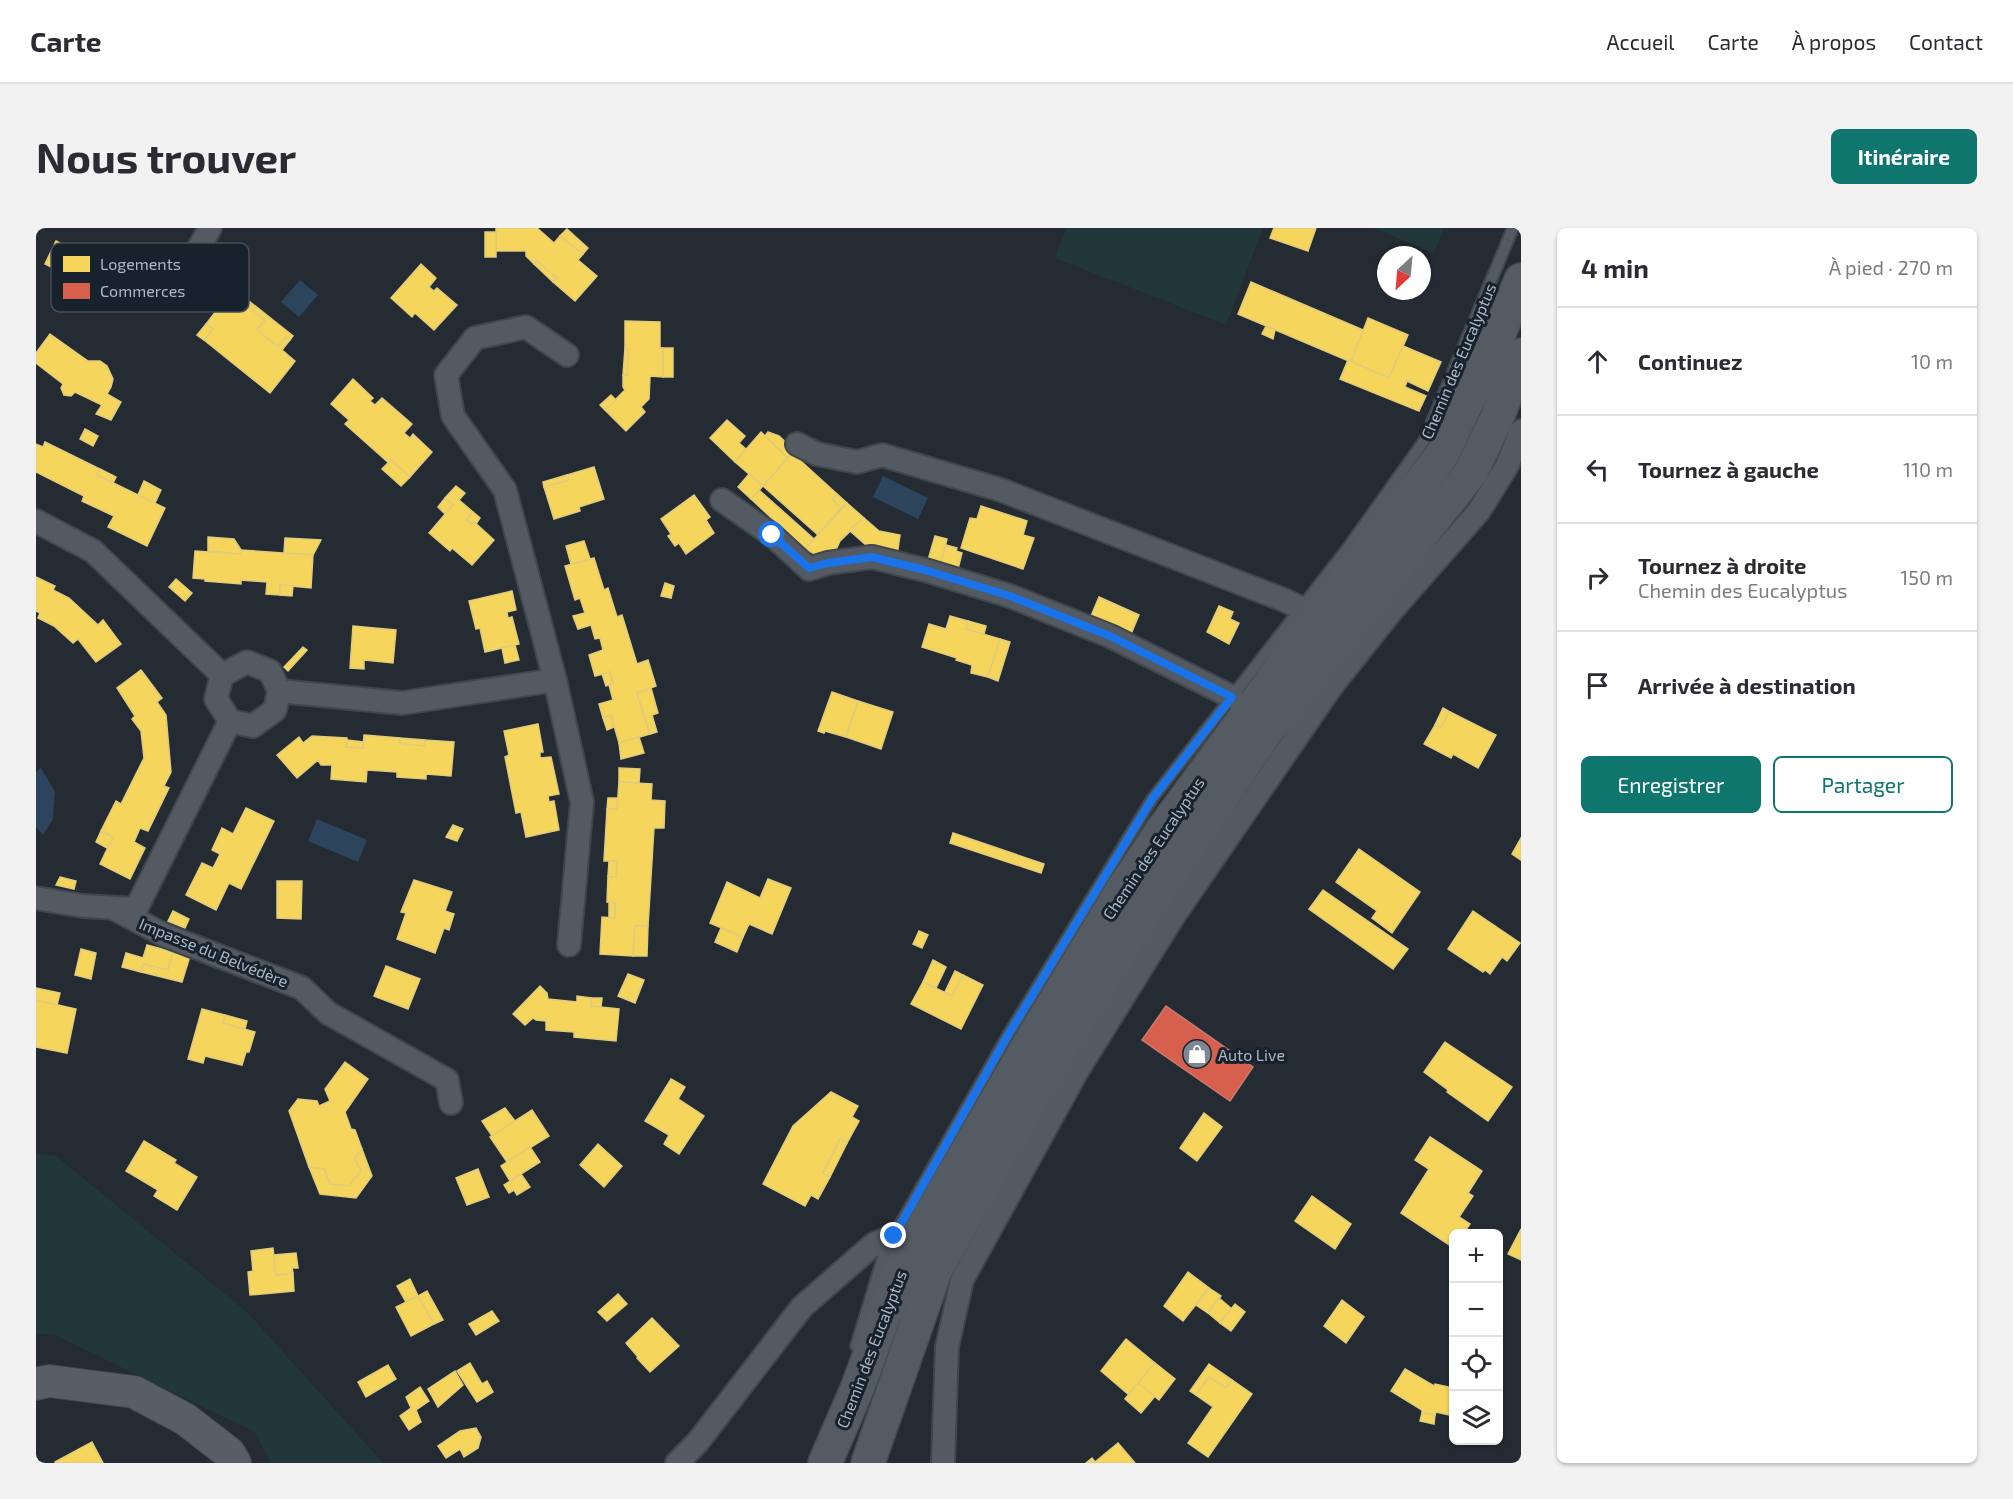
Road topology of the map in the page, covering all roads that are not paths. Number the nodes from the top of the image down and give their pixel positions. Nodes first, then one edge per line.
1 (210, 228) edge
2 (1513, 228) edge
3 (202, 243) edge
4 (1521, 279) edge
5 (1521, 355) edge
6 (567, 356) dead end
7 (1521, 431) edge
8 (798, 444) dead end
9 (1514, 469) edge
10 (722, 500) dead end
11 (36, 522) edge
12 (1301, 608) junction
13 (222, 675) junction
14 (555, 680) junction
15 (279, 692) junction
16 (1232, 697) junction
17 (230, 721) junction
18 (36, 898) edge
19 (113, 908) junction
20 (569, 945) dead end
21 (451, 1103) dead end
22 (894, 1236) junction
23 (852, 1361) dead end
24 (36, 1384) edge
25 (844, 1393) dead end
26 (829, 1455) edge
27 (235, 1463) edge
28 (677, 1463) edge
29 (868, 1463) edge
30 (943, 1463) edge

1 - 3 street
2 - 12 lane, Chemin des Eucalyptus
4 - 26 main road, Chemin des Eucalyptus
5 - 29 main road, Chemin des Eucalyptus
6 - 14 street
7 - 9 street
8 - 12 street
9 - 30 street
10 - 16 street
11 - 13 street
12 - 16 lane, Chemin des Eucalyptus
13 - 15 street
13 - 17 street
14 - 15 street
14 - 20 street
15 - 17 street
16 - 22 lane, Chemin des Eucalyptus
17 - 19 street, Impasse du Belvédère
18 - 19 street, Impasse du Belvédère
19 - 21 street, Impasse du Belvédère
22 - 23 lane, Chemin des Eucalyptus
22 - 28 street
24 - 27 street
25 - 26 lane, Chemin des Eucalyptus

